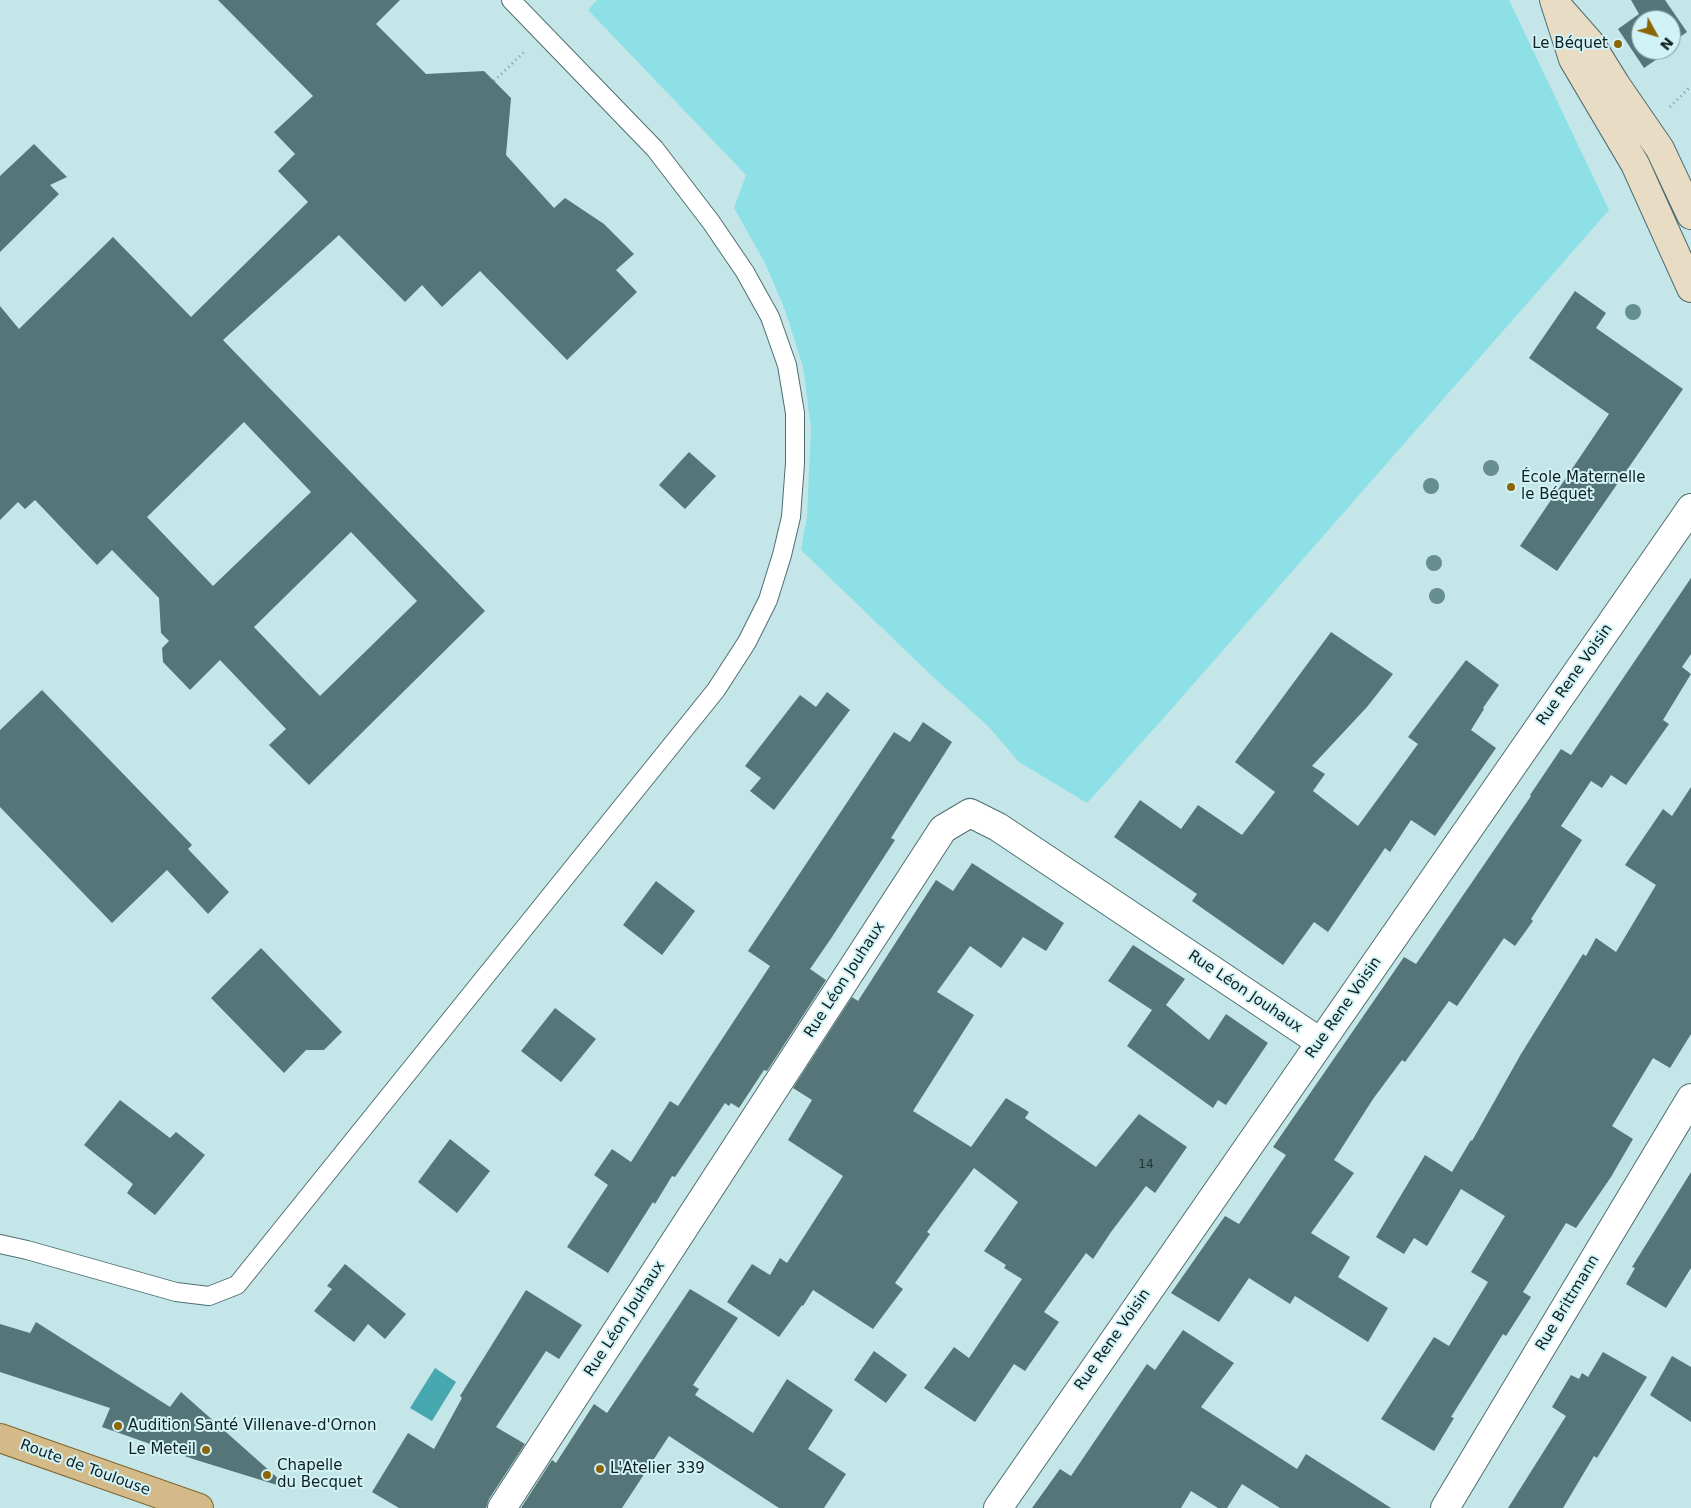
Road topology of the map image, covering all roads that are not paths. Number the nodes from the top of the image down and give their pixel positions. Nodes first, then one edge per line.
1 (511, 0) edge
2 (1555, 2) edge
3 (1666, 145) junction
4 (1635, 164) junction
5 (1691, 215) edge
6 (1691, 288) edge
7 (1691, 508) edge
8 (1320, 1042) junction
9 (1691, 1098) edge
10 (0, 1244) edge
11 (0, 1438) edge
12 (199, 1508) edge
13 (502, 1508) edge
14 (998, 1508) edge
15 (1445, 1508) edge

1 - 10 lane
2 - 3 street
2 - 4 street
3 - 4 lane
3 - 5 street
4 - 6 street
7 - 8 street, Rue Rene Voisin
8 - 13 street, Rue Léon Jouhaux
8 - 14 street, Rue Rene Voisin
9 - 15 street, Rue Brittmann
11 - 12 main road, Route de Toulouse

